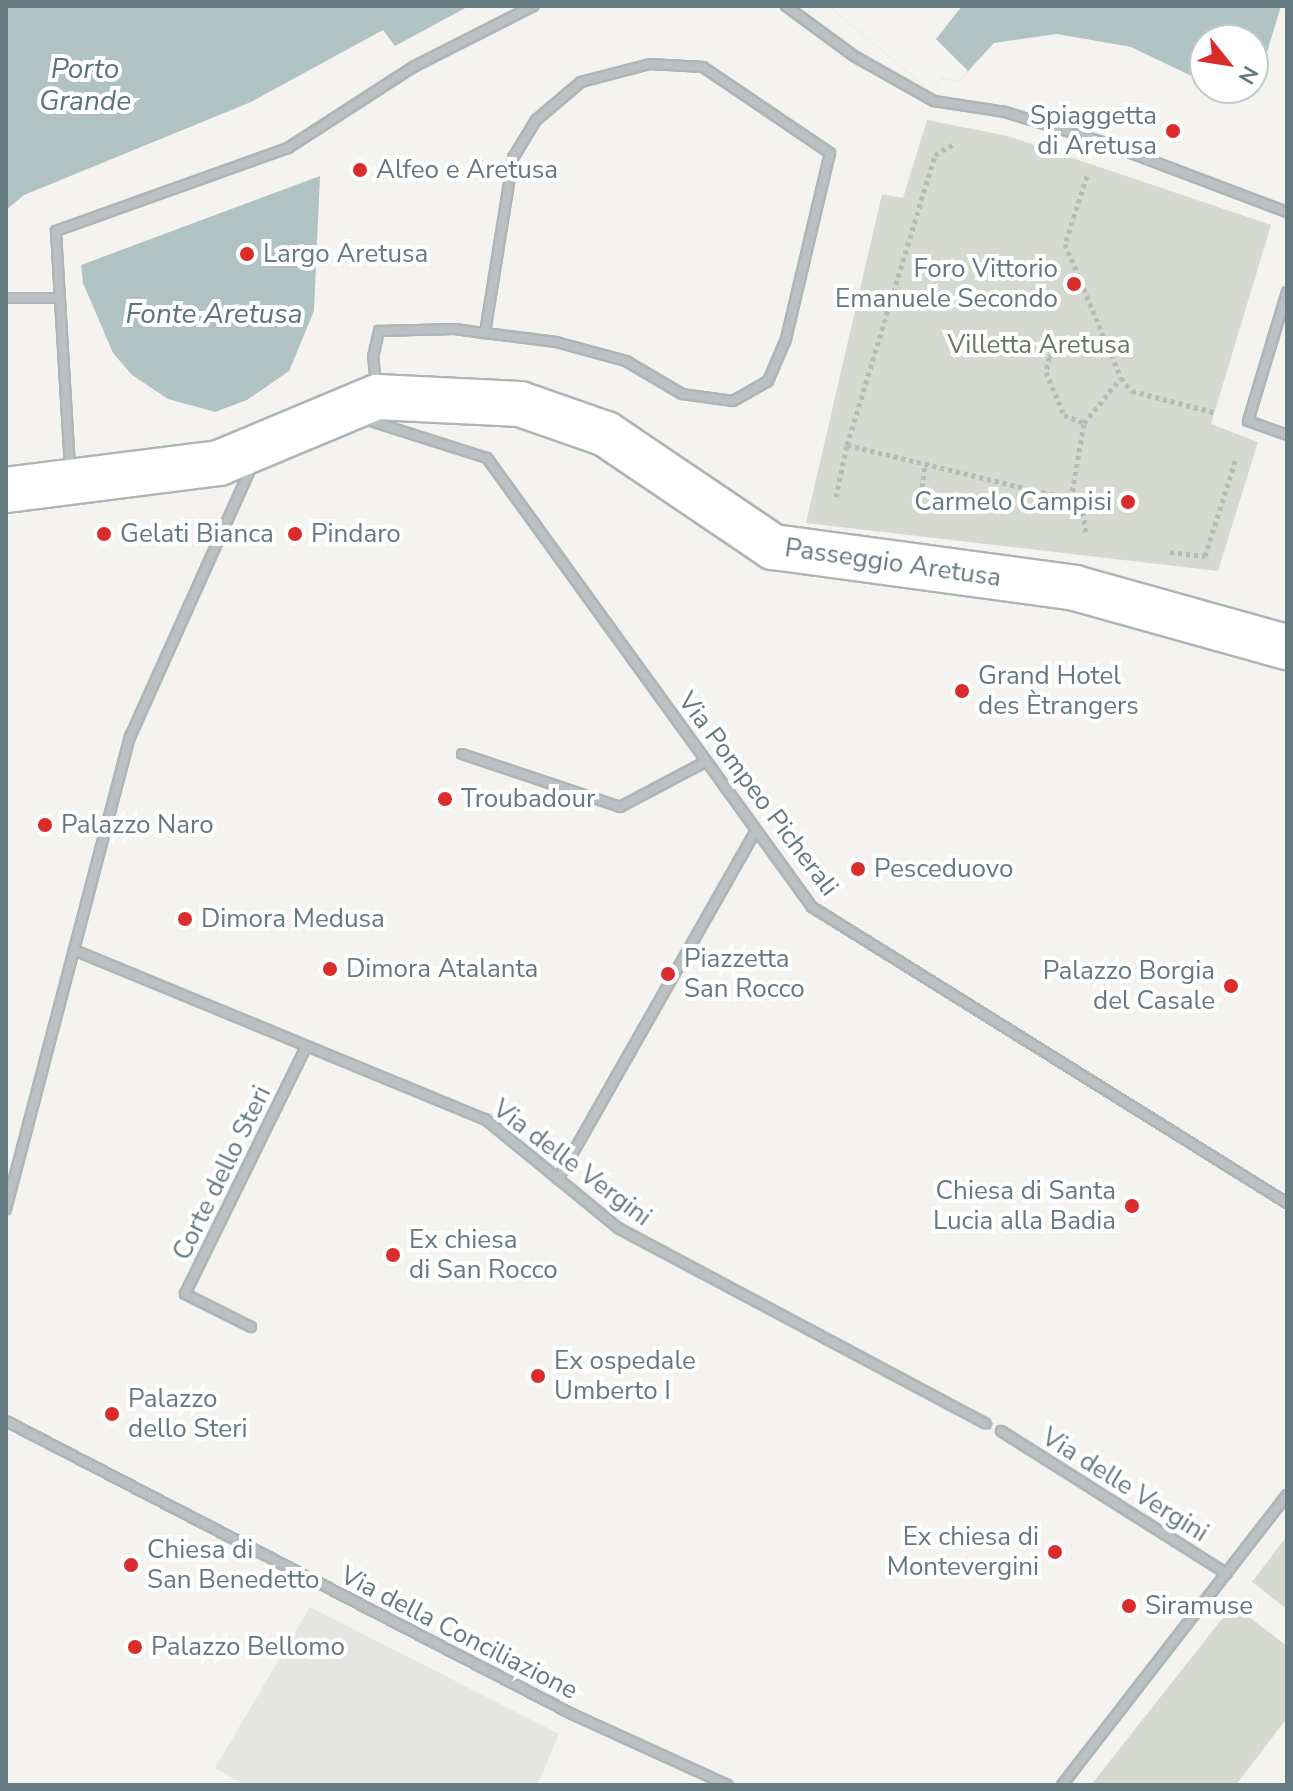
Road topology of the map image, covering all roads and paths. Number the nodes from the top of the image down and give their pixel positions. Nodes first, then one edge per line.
1 (533, 6) edge
2 (786, 6) edge
3 (1005, 112) junction
4 (1099, 141) junction
5 (1287, 212) edge
6 (1287, 292) edge
7 (6, 298) edge
8 (56, 298) junction
9 (485, 333) junction
10 (1112, 353) junction
11 (1121, 378) junction
12 (359, 404) junction
13 (1248, 421) junction
14 (1084, 423) junction
15 (1287, 435) edge
16 (847, 445) junction
17 (259, 450) junction
18 (925, 464) junction
19 (40, 485) edge
20 (1071, 499) junction
21 (835, 504) dead end
22 (917, 527) dead end
23 (1086, 544) dead end
24 (1160, 551) dead end
25 (1287, 647) edge
26 (462, 754) dead end
27 (703, 763) junction
28 (756, 830) junction
29 (74, 950) junction
30 (306, 1047) junction
31 (558, 1179) junction
32 (10, 1183) edge
33 (1287, 1203) edge
34 (6, 1209) edge
35 (251, 1327) dead end
36 (6, 1421) edge
37 (985, 1423) tunnel mouth
38 (1001, 1431) tunnel mouth
39 (1287, 1495) edge
40 (1227, 1574) junction
41 (728, 1785) edge
42 (1062, 1785) edge

1 - 8 street
2 - 3 street
3 - 4 street
3 - 16 path
4 - 5 street
4 - 10 path
6 - 13 street
7 - 8 street
8 - 19 street
9 - 9 street
9 - 12 street
10 - 11 path
10 - 14 path
11 - 13 path
11 - 14 path
12 - 17 street
12 - 25 street, Passeggio Aretusa
12 - 27 street, Via Pompeo Picherali
13 - 15 street
13 - 24 path
14 - 20 path
16 - 18 path
16 - 21 path
17 - 19 street
17 - 29 street
18 - 20 path
18 - 22 path
20 - 23 path
26 - 27 street
27 - 28 street, Via Pompeo Picherali
28 - 31 street
28 - 33 street, Via Pompeo Picherali
29 - 30 street, Via delle Vergini
29 - 32 street
30 - 31 street, Via delle Vergini
30 - 35 street, Corte dello Steri
31 - 37 street, Via delle Vergini
32 - 34 street
36 - 41 street, Via della Conciliazione
38 - 40 street, Via delle Vergini
39 - 40 street
40 - 42 street

